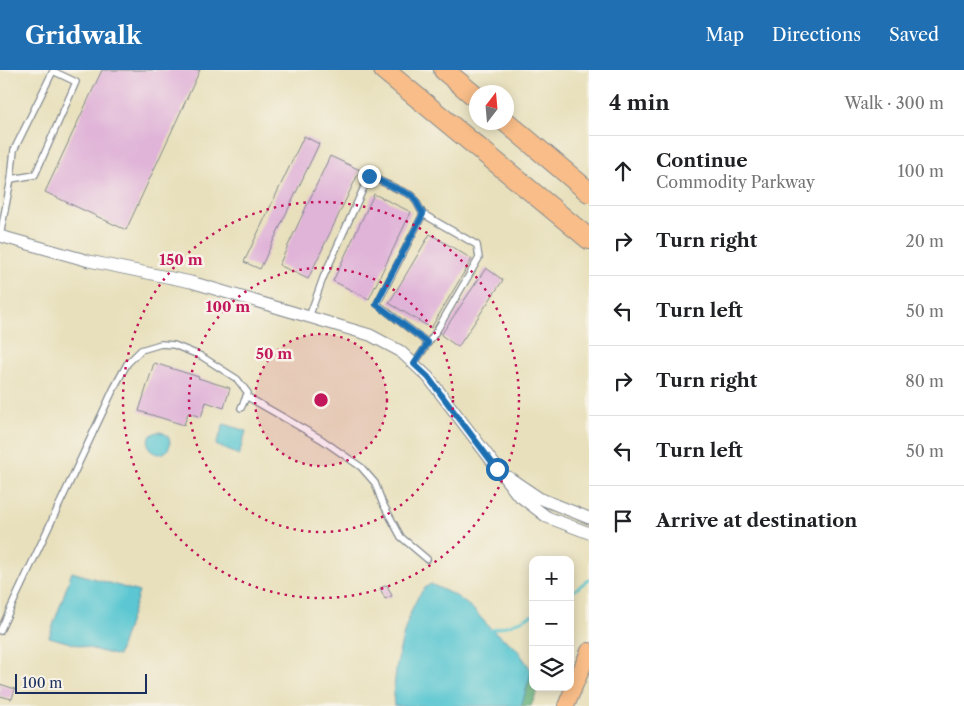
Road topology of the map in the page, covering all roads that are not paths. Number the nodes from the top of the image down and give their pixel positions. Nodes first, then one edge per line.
1 (384, 70) edge
2 (444, 70) edge
3 (469, 92) edge
4 (514, 129) edge
5 (11, 179) junction
6 (589, 192) edge
7 (423, 214) junction
8 (0, 236) edge
9 (589, 239) edge
10 (309, 317) junction
11 (428, 343) junction
12 (414, 364) junction
13 (246, 396) junction
14 (241, 408) dead end
15 (497, 469) junction
16 (589, 518) edge
17 (589, 533) edge
18 (427, 559) dead end
19 (0, 631) edge
20 (589, 651) edge
21 (566, 706) edge

1 - 9 highway
2 - 3 highway
4 - 6 highway
5 - 5 lane
5 - 8 lane
7 - 10 lane
7 - 11 lane
7 - 11 lane
8 - 10 street
10 - 12 street
11 - 12 lane
12 - 15 street
13 - 14 lane
13 - 18 lane
13 - 19 lane
15 - 16 street
15 - 17 street
20 - 21 main road

